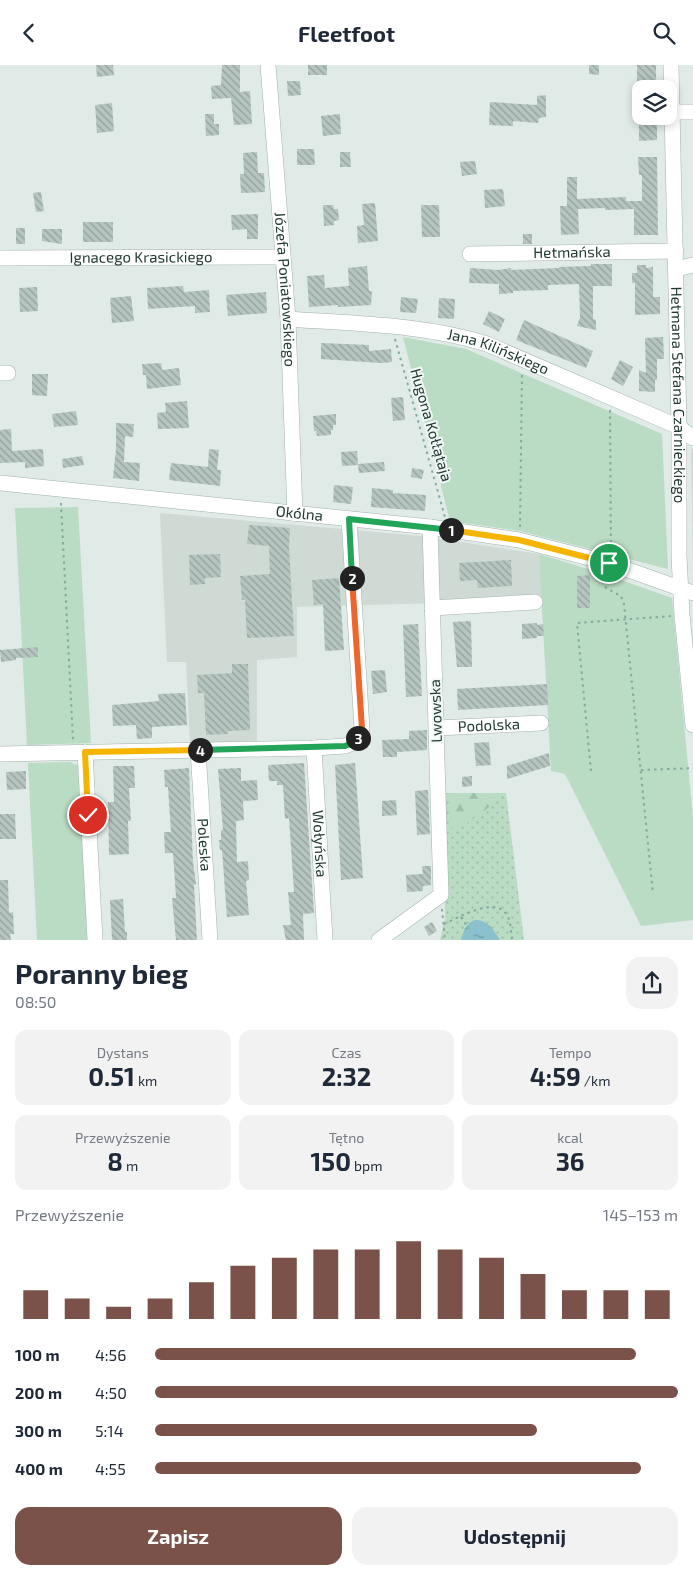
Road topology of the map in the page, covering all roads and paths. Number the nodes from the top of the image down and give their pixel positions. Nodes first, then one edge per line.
1 (268, 65) edge
2 (671, 65) edge
3 (671, 80) edge
4 (677, 112) edge
5 (693, 112) edge
6 (672, 125) edge
7 (676, 251) junction
8 (470, 254) dead end
9 (283, 257) junction
10 (0, 258) edge
11 (693, 265) edge
12 (676, 269) junction
13 (288, 319) junction
14 (392, 327) junction
15 (521, 373) dead end
16 (610, 411) dead end
17 (679, 427) junction
18 (693, 438) edge
19 (0, 483) edge
20 (62, 507) dead end
21 (295, 513) junction
22 (349, 519) junction
23 (430, 527) junction
24 (448, 529) junction
25 (520, 531) dead end
26 (612, 556) dead end
27 (604, 574) dead end
28 (687, 591) edge
29 (535, 602) dead end
30 (432, 608) junction
31 (674, 616) dead end
32 (626, 619) junction
33 (541, 723) dead end
34 (693, 725) edge
35 (437, 728) junction
36 (79, 748) junction
37 (314, 748) junction
38 (198, 750) junction
39 (0, 754) edge
40 (693, 768) edge
41 (641, 770) junction
42 (591, 771) dead end
43 (653, 894) dead end
44 (441, 895) junction
45 (461, 917) junction
46 (444, 924) junction
47 (469, 929) dead end
48 (95, 940) edge
49 (210, 940) edge
50 (325, 940) edge
51 (379, 940) edge
52 (445, 940) edge
53 (512, 940) edge

1 - 9 street, Józefa Poniatowskiego
2 - 3 street, Hetmana Stefana Czarnieckiego
4 - 5 street
6 - 7 street, Hetmana Stefana Czarnieckiego
7 - 8 street, Hetmańska
7 - 12 street, Hetmana Stefana Czarnieckiego
9 - 10 street, Ignacego Krasickiego
9 - 13 street, Józefa Poniatowskiego
11 - 12 street
12 - 17 street, Hetmana Stefana Czarnieckiego
13 - 14 street, Jana Kilińskiego
13 - 21 street, Józefa Poniatowskiego
14 - 17 street, Jana Kilińskiego
14 - 24 path, Hugona Kołłątaja
15 - 25 path
16 - 26 path
17 - 18 street, Jana Kilińskiego
17 - 28 street, Hetmana Stefana Czarnieckiego
19 - 21 street, Okólna
20 - 36 path
21 - 22 street, Okólna
22 - 23 street, Okólna
22 - 37 street
23 - 24 street, Okólna
23 - 30 street, Lwowska
24 - 28 street, Okólna
27 - 32 path
28 - 34 street, Hetmana Stefana Czarnieckiego
29 - 30 street
30 - 35 street, Lwowska
31 - 32 path
32 - 41 path
32 - 42 path
33 - 35 street, Podolska
35 - 44 street, Lwowska
36 - 38 street
36 - 39 street
36 - 48 street
37 - 38 street
37 - 50 street, Wołyńska
38 - 49 street, Poleska
40 - 41 path
41 - 43 path
44 - 46 path
44 - 51 street
45 - 46 path
45 - 47 path
45 - 53 path
46 - 52 path

